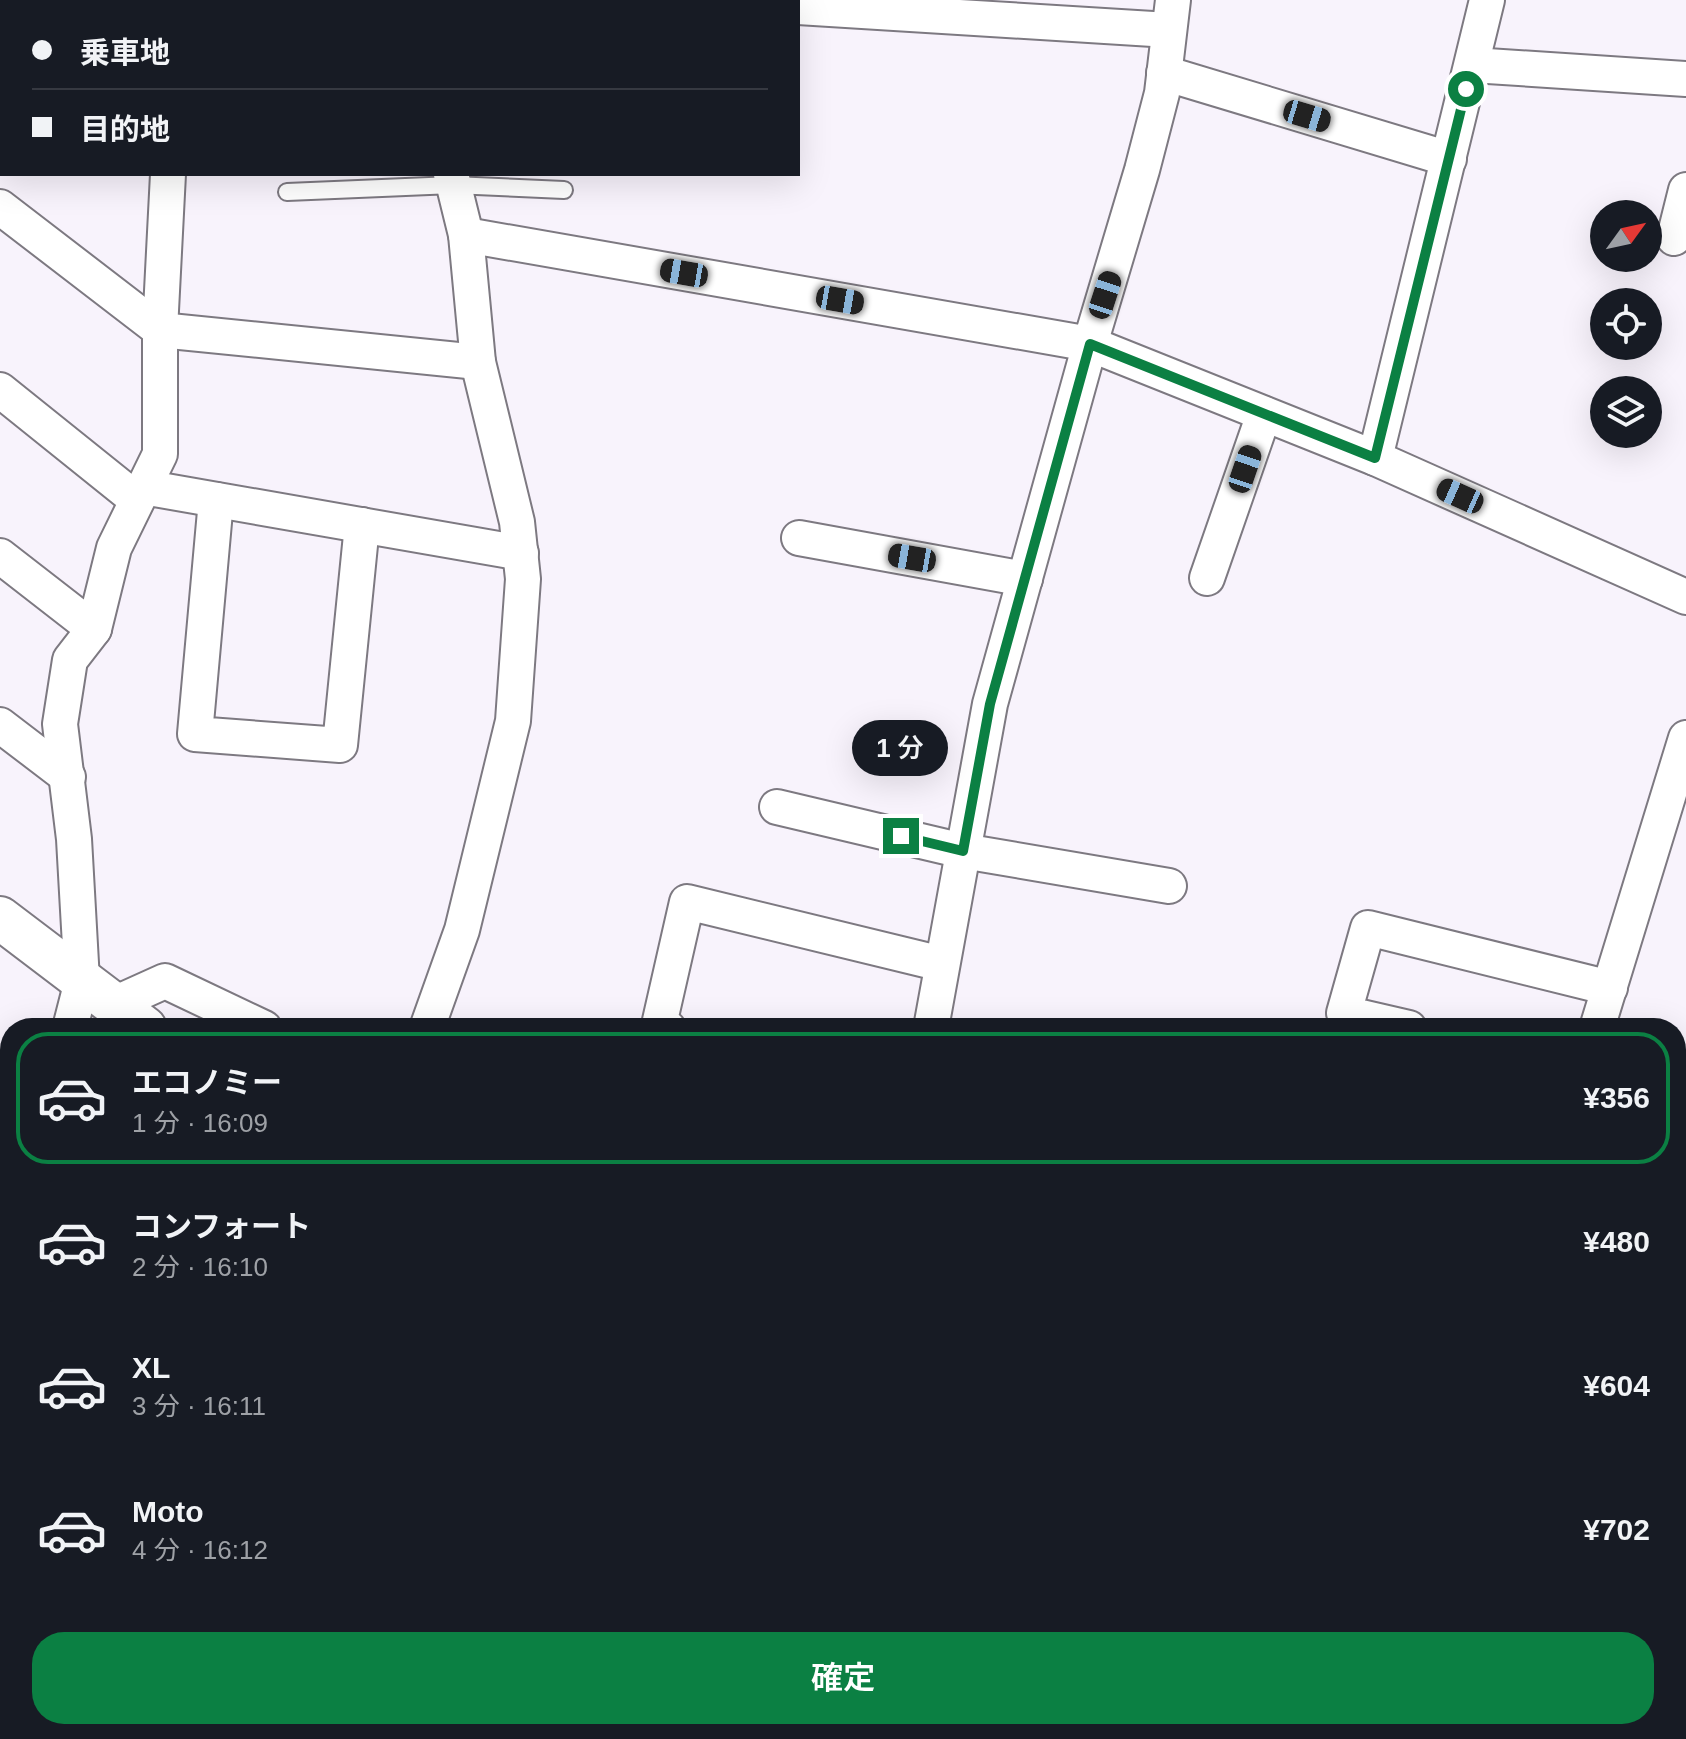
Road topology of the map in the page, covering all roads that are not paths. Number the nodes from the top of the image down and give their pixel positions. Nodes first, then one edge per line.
1 (1487, 0) edge
2 (800, 7) edge
3 (1171, 15) edge
4 (1472, 65) junction
5 (1164, 73) junction
6 (1686, 79) edge
7 (1449, 159) junction
8 (168, 176) edge
9 (452, 179) edge
10 (564, 190) dead end
11 (1686, 190) edge
12 (287, 192) dead end
13 (0, 207) edge
14 (466, 235) junction
15 (1674, 238) dead end
16 (160, 330) junction
17 (1090, 344) junction
18 (478, 362) junction
19 (0, 390) edge
20 (1264, 414) junction
21 (1375, 458) junction
22 (140, 493) junction
23 (216, 500) junction
24 (362, 525) junction
25 (799, 538) dead end
26 (521, 553) junction
27 (0, 556) edge
28 (1207, 578) dead end
29 (1025, 579) junction
30 (1686, 597) edge
31 (94, 629) junction
32 (0, 725) edge
33 (1686, 738) edge
34 (68, 777) junction
35 (777, 807) dead end
36 (1674, 824) edge
37 (963, 851) junction
38 (1169, 886) dead end
39 (0, 918) edge
40 (942, 964) junction
41 (1610, 988) junction
42 (114, 1004) edge
43 (88, 1018) edge
44 (243, 1018) edge
45 (431, 1018) edge
46 (661, 1018) edge
47 (933, 1018) edge
48 (1366, 1018) edge
49 (1600, 1018) edge

1 - 4 street
2 - 3 street
3 - 5 street
4 - 6 street
4 - 7 street
5 - 7 street
5 - 17 street
7 - 21 street
8 - 16 street
9 - 10 lane
9 - 12 lane
9 - 14 street
11 - 15 street
13 - 16 street
14 - 17 street
14 - 18 street
16 - 18 street
16 - 22 street
17 - 20 street
17 - 29 street
18 - 26 street
19 - 22 street
20 - 21 street
20 - 28 street
21 - 30 street
22 - 23 street
22 - 31 street
23 - 24 street
23 - 24 street
24 - 26 street
25 - 29 street
26 - 45 street
27 - 31 street
29 - 37 street
31 - 34 street
32 - 34 street
33 - 36 street
34 - 42 street
35 - 37 street
36 - 41 street
37 - 38 street
37 - 40 street
39 - 42 street
40 - 46 street
40 - 47 street
41 - 48 street
41 - 49 street
42 - 43 street
42 - 44 street

